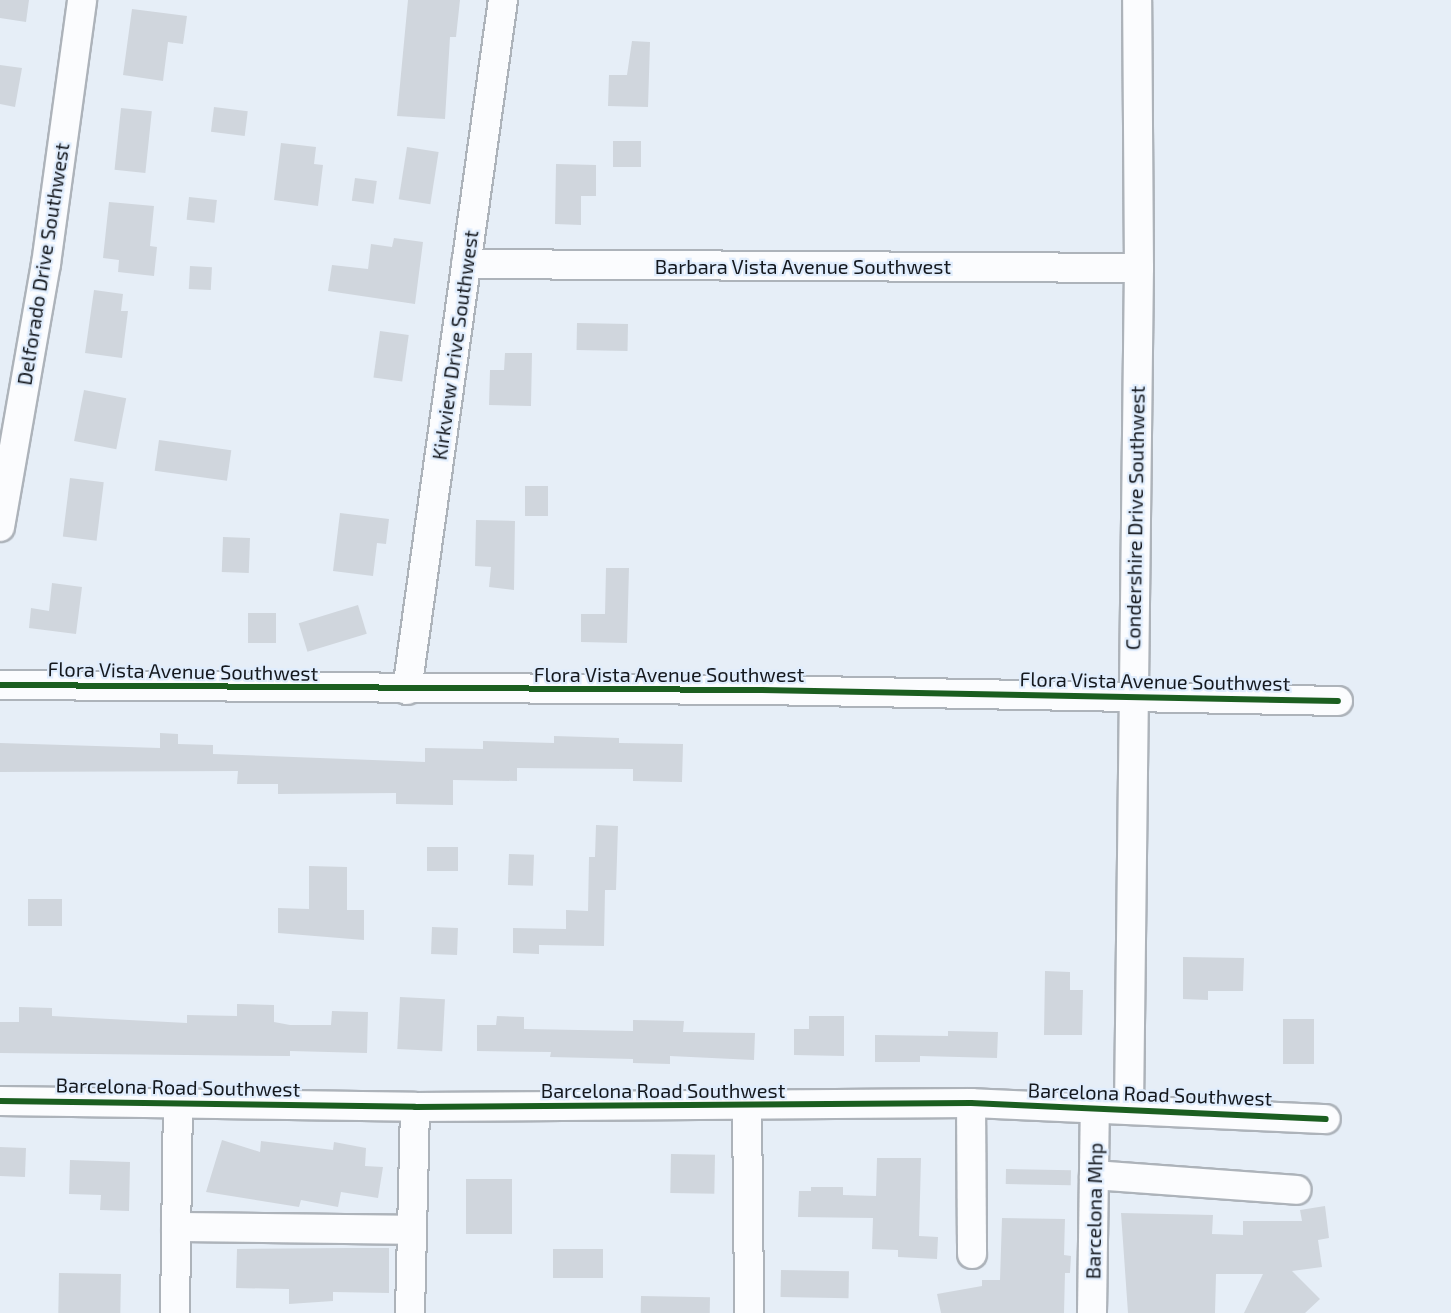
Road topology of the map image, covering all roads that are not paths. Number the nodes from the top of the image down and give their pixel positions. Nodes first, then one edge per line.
1 (82, 0) edge
2 (503, 0) edge
3 (1137, 0) edge
4 (466, 264) junction
5 (1139, 268) junction
6 (0, 528) edge
7 (0, 685) edge
8 (407, 690) junction
9 (1132, 696) junction
10 (1338, 701) dead end
11 (0, 1101) edge
12 (971, 1103) junction
13 (178, 1104) junction
14 (415, 1107) junction
15 (747, 1107) junction
16 (1095, 1108) junction
17 (1129, 1109) junction
18 (1326, 1119) dead end
19 (1094, 1175) junction
20 (1296, 1190) dead end
21 (176, 1227) junction
22 (412, 1230) junction
23 (972, 1254) dead end
24 (175, 1313) edge
25 (410, 1313) edge
26 (749, 1313) edge
27 (1092, 1313) edge

1 - 6 street, Delforado Drive Southwest
2 - 4 street, Kirkview Drive Southwest
3 - 5 street, Condershire Drive Southwest
4 - 5 street, Barbara Vista Avenue Southwest
4 - 8 street, Kirkview Drive Southwest
5 - 9 street, Condershire Drive Southwest
7 - 8 street, Flora Vista Avenue Southwest
8 - 9 street, Flora Vista Avenue Southwest
9 - 10 street, Flora Vista Avenue Southwest
9 - 17 street, Condershire Drive Southwest
11 - 13 street, Barcelona Road Southwest
12 - 15 street, Barcelona Road Southwest
12 - 16 street, Barcelona Road Southwest
12 - 23 street
13 - 14 street, Barcelona Road Southwest
13 - 21 street
14 - 15 street, Barcelona Road Southwest
14 - 22 street
15 - 26 street
16 - 17 street, Barcelona Road Southwest
16 - 19 street, Barcelona Mhp
17 - 18 street, Barcelona Road Southwest
19 - 20 street
19 - 27 street, Barcelona Mhp
21 - 22 street
21 - 24 street
22 - 25 street

